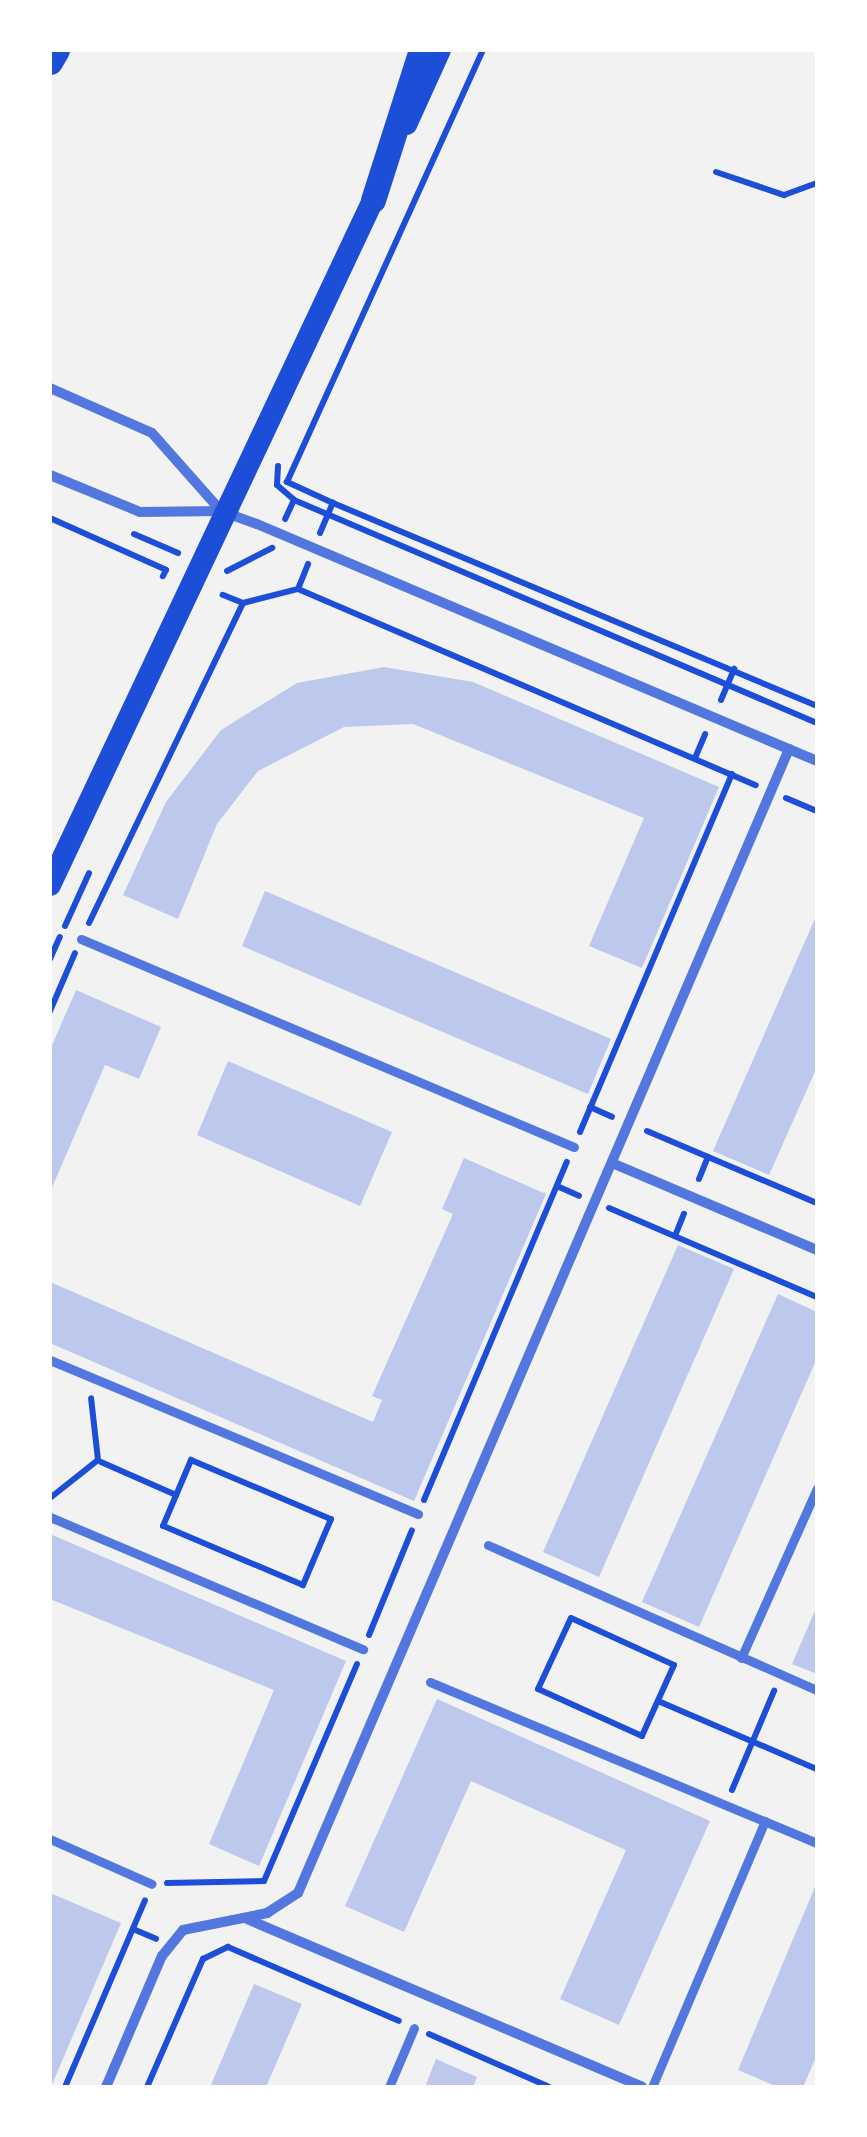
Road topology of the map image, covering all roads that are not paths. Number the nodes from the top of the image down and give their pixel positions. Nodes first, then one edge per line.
1 (421, 50) edge
2 (441, 50) edge
3 (372, 200) junction
4 (50, 388) edge
5 (50, 476) edge
6 (221, 511) junction
7 (789, 749) junction
8 (817, 761) edge
9 (50, 886) edge
10 (81, 939) road end
11 (574, 1147) dead end
12 (612, 1163) junction
13 (817, 1250) edge
14 (50, 1360) edge
15 (817, 1488) edge
16 (418, 1514) road end
17 (50, 1517) edge
18 (488, 1545) dead end
19 (363, 1649) road end
20 (741, 1658) junction
21 (430, 1682) dead end
22 (817, 1690) edge
23 (765, 1821) junction
24 (50, 1840) edge
25 (817, 1842) edge
26 (152, 1884) road end
27 (242, 1916) junction
28 (414, 2028) road end
29 (106, 2087) edge
30 (389, 2087) edge
31 (642, 2087) edge
32 (652, 2087) edge

1 - 3 highway
2 - 3 main road
3 - 6 main road
4 - 6 street
5 - 6 street
6 - 7 street
6 - 9 main road
7 - 8 street
7 - 12 street
10 - 11 street
12 - 13 street
12 - 27 street
14 - 16 street
15 - 20 street
17 - 19 street
18 - 20 street
20 - 22 street
21 - 23 street
23 - 25 street
23 - 32 street
24 - 26 street
27 - 29 street
27 - 31 street
28 - 30 street

